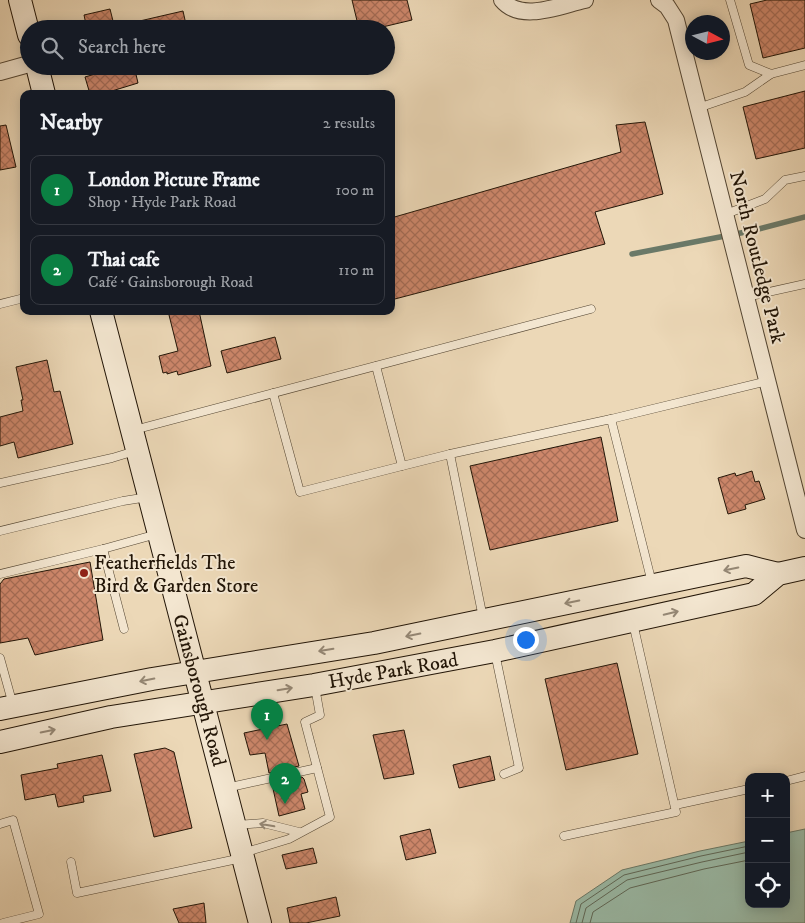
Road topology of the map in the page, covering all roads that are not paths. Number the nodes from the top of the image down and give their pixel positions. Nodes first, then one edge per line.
1 (20, 0) edge
2 (502, 0) edge
3 (585, 0) edge
4 (659, 0) edge
5 (730, 0) edge
6 (25, 20) edge
7 (805, 65) edge
8 (20, 66) edge
9 (0, 72) edge
10 (771, 74) junction
11 (39, 75) edge
12 (43, 90) edge
13 (698, 108) junction
14 (805, 176) edge
15 (726, 214) junction
16 (805, 284) edge
17 (746, 297) junction
18 (20, 299) edge
19 (0, 304) edge
20 (591, 309) dead end
21 (102, 315) edge
22 (376, 366) junction
23 (768, 381) junction
24 (273, 393) junction
25 (611, 420) junction
26 (135, 440) junction
27 (450, 454) junction
28 (402, 466) junction
29 (0, 483) edge
30 (150, 497) junction
31 (805, 530) edge
32 (0, 531) edge
33 (159, 533) junction
34 (104, 549) junction
35 (805, 568) edge
36 (0, 574) edge
37 (778, 574) junction
38 (652, 585) junction
39 (483, 621) junction
40 (632, 622) junction
41 (124, 629) dead end
42 (495, 651) junction
43 (0, 658) edge
44 (195, 672) junction
45 (314, 685) junction
46 (203, 702) junction
47 (7, 708) edge
48 (0, 742) edge
49 (317, 768) junction
50 (504, 774) dead end
51 (805, 776) edge
52 (790, 780) edge
53 (226, 788) junction
54 (745, 790) edge
55 (675, 805) junction
56 (0, 824) edge
57 (235, 825) junction
58 (299, 832) junction
59 (564, 836) dead end
60 (243, 855) junction
61 (71, 862) dead end
62 (3, 923) edge
63 (260, 923) edge

1 - 6 main road
2 - 3 street
4 - 13 street, North Routledge Park
5 - 10 lane
7 - 10 lane
8 - 9 street
10 - 13 lane
11 - 12 main road
13 - 15 street, North Routledge Park
14 - 15 lane
15 - 17 street, North Routledge Park
16 - 17 lane
17 - 23 street, North Routledge Park
18 - 19 lane
20 - 22 lane
21 - 26 main road, Gainsborough Road
22 - 24 lane
22 - 28 lane
23 - 25 lane
23 - 31 street, North Routledge Park
24 - 26 lane
24 - 28 lane
25 - 27 lane
25 - 38 lane
26 - 29 lane
26 - 30 main road, Gainsborough Road
27 - 28 lane
27 - 39 lane
30 - 32 lane
30 - 33 main road, Gainsborough Road
33 - 34 lane
33 - 44 main road, Gainsborough Road
34 - 36 lane
34 - 41 lane
35 - 37 main road, Hyde Park Road
37 -> 38 main road, Hyde Park Road
40 -> 37 main road, Hyde Park Road
38 -> 39 main road, Hyde Park Road
39 -> 44 main road, Hyde Park Road
40 - 42 main road, Hyde Park Road
40 - 55 lane
42 - 45 main road, Hyde Park Road
42 - 50 lane
43 - 47 lane
44 - 46 main road, Gainsborough Road
44 -> 47 main road, Hyde Park Road
46 -> 45 main road, Hyde Park Road
45 - 49 lane
48 -> 46 main road, Hyde Park Road
46 - 53 main road, Gainsborough Road
49 - 53 lane
49 - 58 lane
51 - 52 lane
53 - 57 main road, Gainsborough Road
54 - 55 lane
55 - 59 lane
56 - 62 lane
58 -> 57 lane
57 - 60 main road, Gainsborough Road
58 - 60 lane
60 - 61 lane
60 - 63 main road, Gainsborough Road

